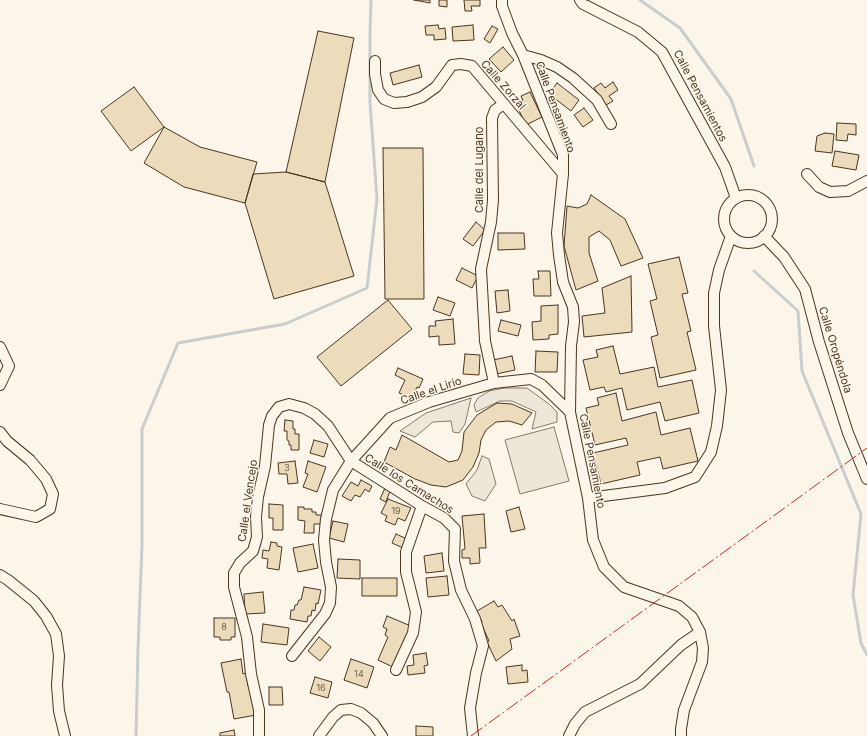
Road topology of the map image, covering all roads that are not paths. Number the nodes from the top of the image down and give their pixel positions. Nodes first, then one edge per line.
1 (580, 0) edge
2 (500, 2) edge
3 (523, 55) junction
4 (375, 61) dead end
5 (504, 104) junction
6 (611, 124) dead end
7 (563, 174) junction
8 (807, 174) dead end
9 (867, 181) edge
10 (736, 198) junction
11 (731, 236) junction
12 (764, 236) junction
13 (0, 347) edge
14 (494, 383) junction
15 (0, 385) edge
16 (570, 412) junction
17 (0, 432) edge
18 (350, 461) junction
19 (867, 479) edge
20 (588, 498) junction
21 (422, 506) junction
22 (0, 509) edge
23 (0, 576) edge
24 (700, 632) junction
25 (292, 656) dead end
26 (396, 670) dead end
27 (65, 736) edge
28 (259, 736) edge
29 (320, 736) edge
30 (382, 736) edge
31 (473, 736) edge
32 (569, 736) edge
33 (681, 736) edge

1 - 10 street, Calle Pensamientos
2 - 3 street, Calle Pensamiento
3 - 6 street
3 - 7 street, Calle Pensamiento
4 - 5 street, Calle Zorzal
5 - 7 street, Calle Zorzal
5 - 14 street, Calle del Lugano
7 - 16 street, Calle Pensamiento
8 - 9 street
10 - 11 street
10 - 12 street
11 - 12 street
11 - 20 street
12 - 19 street, Calle Oropéndola
13 - 15 street
14 - 16 street, Calle el Lirio
14 - 18 street, Calle el Lirio
16 - 20 street, Calle Pensamiento
17 - 22 street
18 - 21 street, Calle los Camachos
18 - 25 street, Calle el Lirio
18 - 28 street, Calle el Vencejo
20 - 24 street, Calle Pensamiento
21 - 26 street
21 - 31 street, Calle los Camachos
23 - 27 street
24 - 32 street
24 - 33 street, Calle Pensamiento
29 - 30 street

